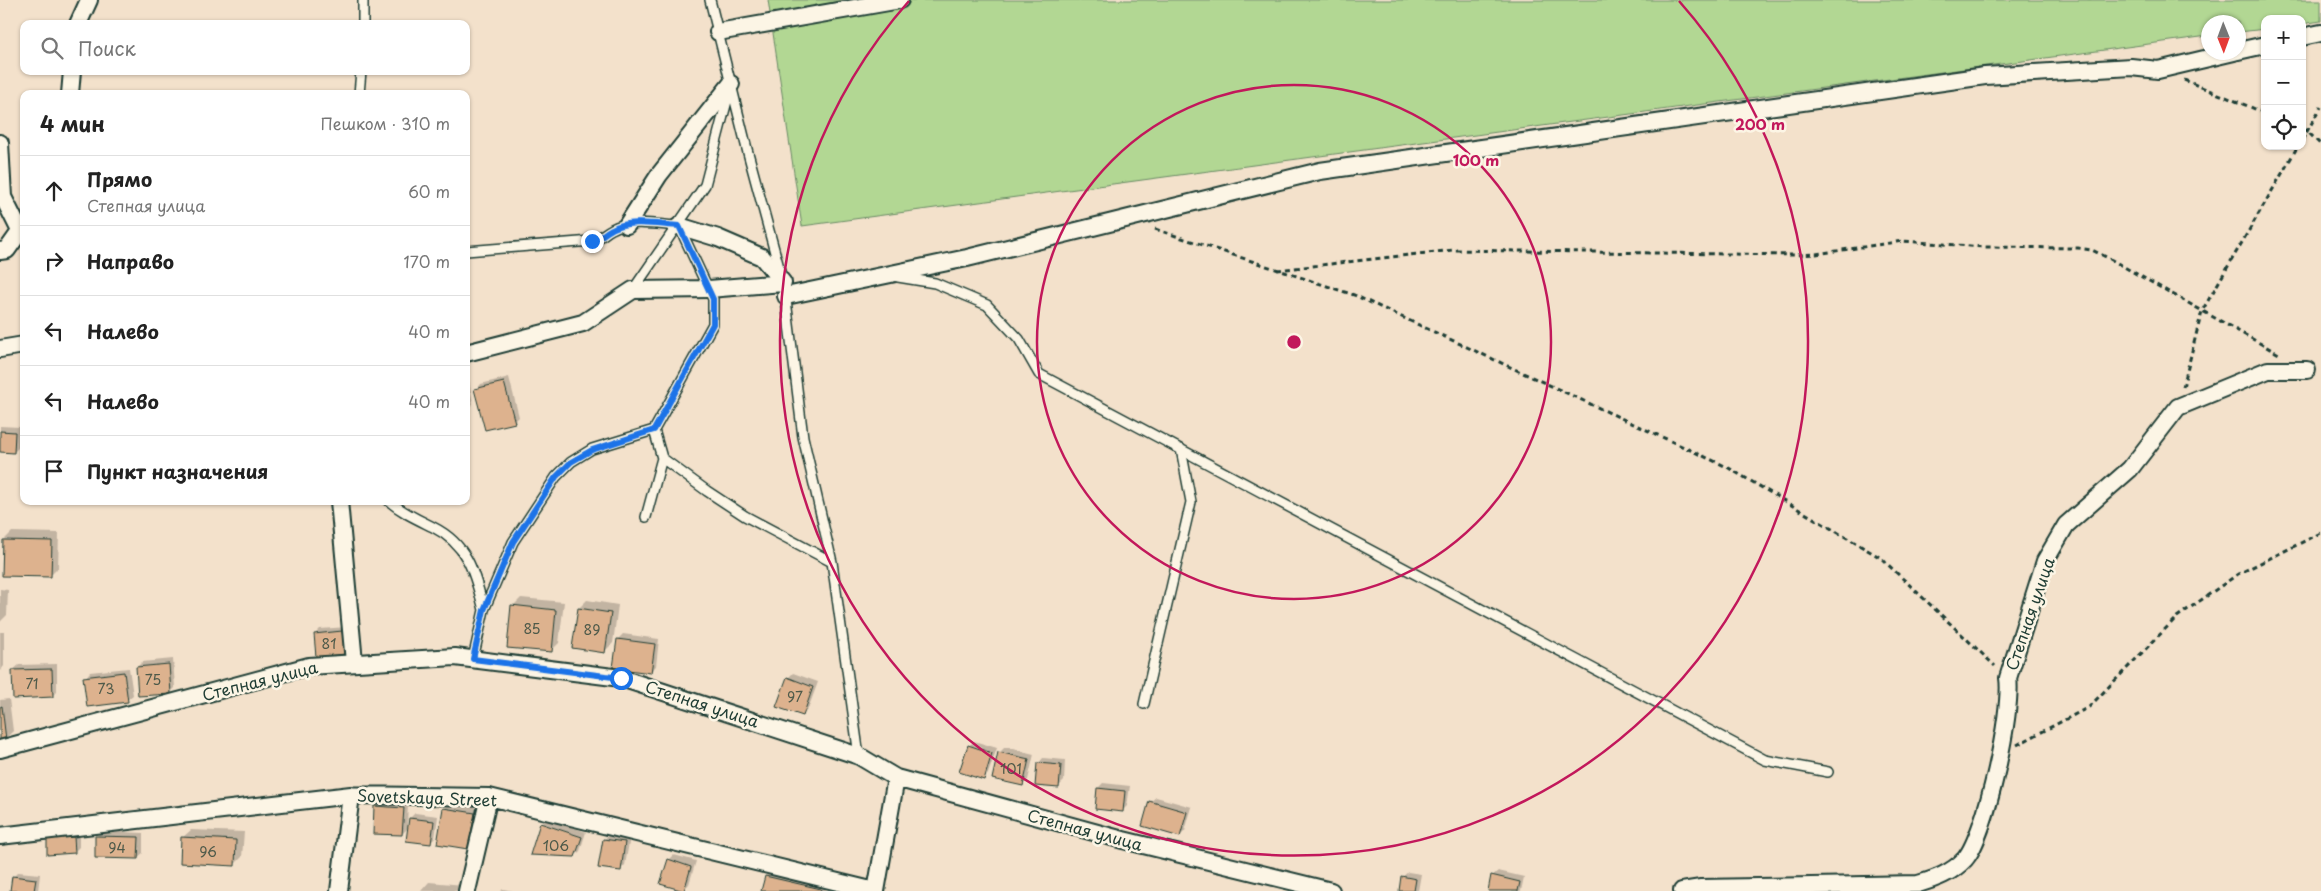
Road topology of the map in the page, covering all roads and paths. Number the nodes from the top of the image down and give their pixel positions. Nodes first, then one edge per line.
1 (89, 0) edge
2 (363, 0) edge
3 (710, 0) edge
4 (900, 0) edge
5 (80, 20) edge
6 (363, 20) edge
7 (718, 32) junction
8 (2321, 33) edge
9 (2306, 36) edge
10 (2261, 47) edge
11 (2246, 50) edge
12 (2201, 60) edge
13 (2158, 70) junction
14 (72, 75) edge
15 (361, 75) edge
16 (731, 84) junction
17 (70, 90) edge
18 (359, 90) edge
19 (2321, 108) edge
20 (2261, 111) edge
21 (2307, 131) joint
22 (0, 143) edge
23 (2321, 145) edge
24 (2296, 150) edge
25 (20, 225) edge
26 (627, 225) junction
27 (679, 226) junction
28 (1154, 228) dead end
29 (20, 231) edge
30 (0, 251) edge
31 (470, 251) edge
32 (1277, 270) junction
33 (886, 275) junction
34 (709, 289) junction
35 (784, 289) junction
36 (633, 290) junction
37 (2202, 311) junction
38 (20, 346) edge
39 (0, 349) edge
40 (470, 352) edge
41 (2283, 356) dead end
42 (2307, 370) dead end
43 (2178, 407) junction
44 (654, 430) junction
45 (1181, 450) junction
46 (662, 458) junction
47 (339, 505) edge
48 (395, 505) edge
49 (646, 517) dead end
50 (2321, 534) edge
51 (832, 562) junction
52 (484, 610) junction
53 (473, 659) junction
54 (354, 662) junction
55 (2008, 678) junction
56 (1144, 704) dead end
57 (0, 749) edge
58 (2001, 753) junction
59 (859, 756) junction
60 (1828, 772) dead end
61 (896, 778) junction
62 (350, 795) junction
63 (489, 797) junction
64 (0, 836) edge
65 (339, 891) edge
66 (467, 891) edge
67 (875, 891) edge
68 (1331, 891) edge
69 (1682, 891) edge

1 - 5 street
2 - 6 lane
3 - 7 lane
4 - 7 street
7 - 16 lane
8 - 9 street
10 - 11 street
12 - 13 street
13 - 20 path
13 - 33 street
14 - 17 street
15 - 18 lane
16 - 26 street
16 - 27 lane
16 - 35 lane
19 - 21 path
21 - 23 path
22 - 25 street
24 - 37 path
26 - 27 lane
26 - 31 lane
27 - 34 lane
27 - 35 street
27 - 36 lane
28 - 32 path
29 - 30 street
32 - 37 path
32 - 55 path
33 - 35 street
33 - 45 lane
34 - 35 street
34 - 36 street
34 - 44 lane
35 - 51 lane
36 - 40 street
37 - 41 path
37 - 43 path
38 - 39 street
42 - 43 street
43 - 55 street, Степная улица
44 - 46 lane
44 - 52 lane
45 - 56 lane
45 - 60 lane
46 - 49 lane
46 - 51 lane
47 - 54 street
48 - 52 lane
50 - 58 path
51 - 59 lane
52 - 53 lane
53 - 54 street, Степная улица
53 - 59 street, Степная улица
54 - 57 street, Степная улица
55 - 58 street, Степная улица
58 - 69 street, Степная улица
59 - 61 street, Степная улица
61 - 67 street
61 - 68 street, Степная улица
62 - 63 street, Sovetskaya Street
62 - 64 street, Sovetskaya Street
62 - 65 street
63 - 66 street
63 - 67 street, Sovetskaya Street

